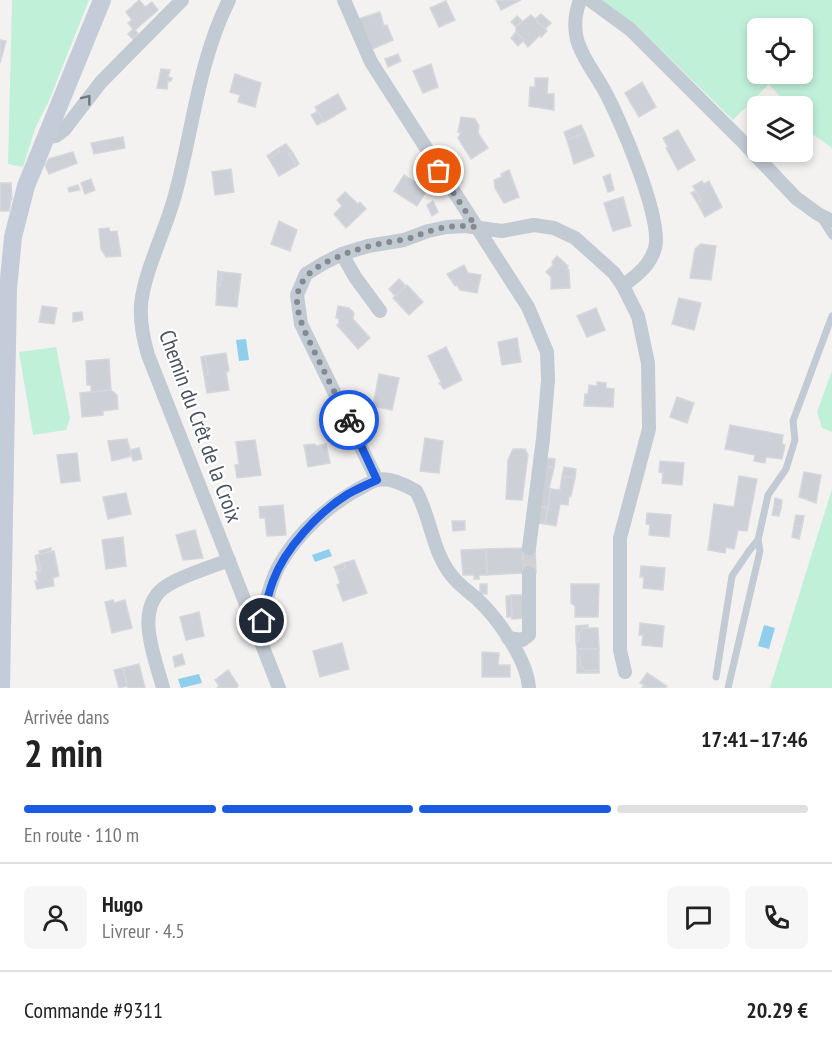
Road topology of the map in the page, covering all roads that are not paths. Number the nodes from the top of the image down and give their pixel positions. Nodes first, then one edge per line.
1 (102, 0) edge
2 (182, 0) edge
3 (229, 0) edge
4 (344, 0) edge
5 (580, 0) edge
6 (590, 0) edge
7 (46, 137) junction
8 (818, 214) junction
9 (832, 221) edge
10 (476, 227) junction
11 (832, 236) edge
12 (342, 254) junction
13 (623, 286) junction
14 (380, 311) dead end
15 (832, 316) edge
16 (377, 480) junction
17 (758, 540) junction
18 (529, 548) tunnel mouth
19 (229, 560) junction
20 (529, 573) tunnel mouth
21 (258, 634) junction
22 (508, 638) junction
23 (625, 672) dead end
24 (1, 676) edge
25 (716, 677) dead end
26 (163, 688) edge
27 (279, 688) edge
28 (529, 688) edge
29 (728, 688) edge

1 - 7 main road
7 -> 2 street
3 - 19 street, Chemin du Crêt de la Croix
4 - 10 street
5 - 13 street
6 - 8 street
7 - 24 main road
8 - 9 street
8 - 11 lane
10 - 12 street
10 - 13 street
10 - 18 street
12 - 14 street
12 - 16 street
13 - 23 street
15 - 17 lane
16 - 21 street
16 - 22 street
17 - 25 lane
17 - 29 lane
19 - 21 street, Chemin du Crêt de la Croix
19 - 26 street
20 - 22 street
21 - 27 street, Chemin du Crêt de la Croix
22 - 28 street

